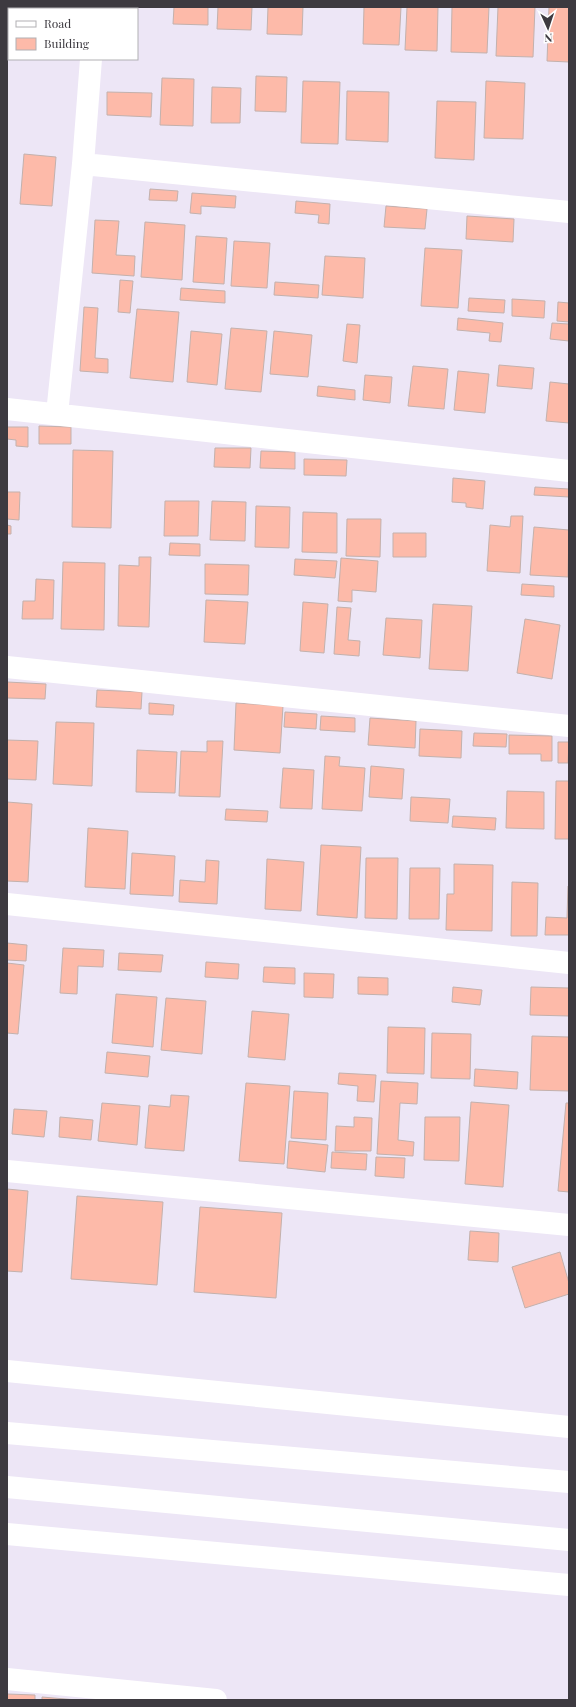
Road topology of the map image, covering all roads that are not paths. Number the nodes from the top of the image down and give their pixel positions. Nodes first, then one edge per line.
1 (91, 60) edge
2 (83, 164) junction
3 (569, 212) edge
4 (7, 409) edge
5 (57, 414) junction
6 (569, 471) edge
7 (7, 667) edge
8 (569, 726) edge
9 (7, 904) edge
10 (569, 963) edge
11 (7, 1171) edge
12 (569, 1225) edge
13 (7, 1371) edge
14 (569, 1427) edge
15 (7, 1432) edge
16 (569, 1482) edge
17 (7, 1487) edge
18 (7, 1534) edge
19 (569, 1540) edge
20 (569, 1585) edge
21 (7, 1679) edge
22 (216, 1700) edge

1 - 2 street
2 - 3 street
2 - 5 street
4 - 5 street
5 - 6 street
7 - 8 street
9 - 10 street
11 - 12 street
13 - 14 street
15 - 16 street
17 - 19 street
18 - 20 street
21 - 22 street

